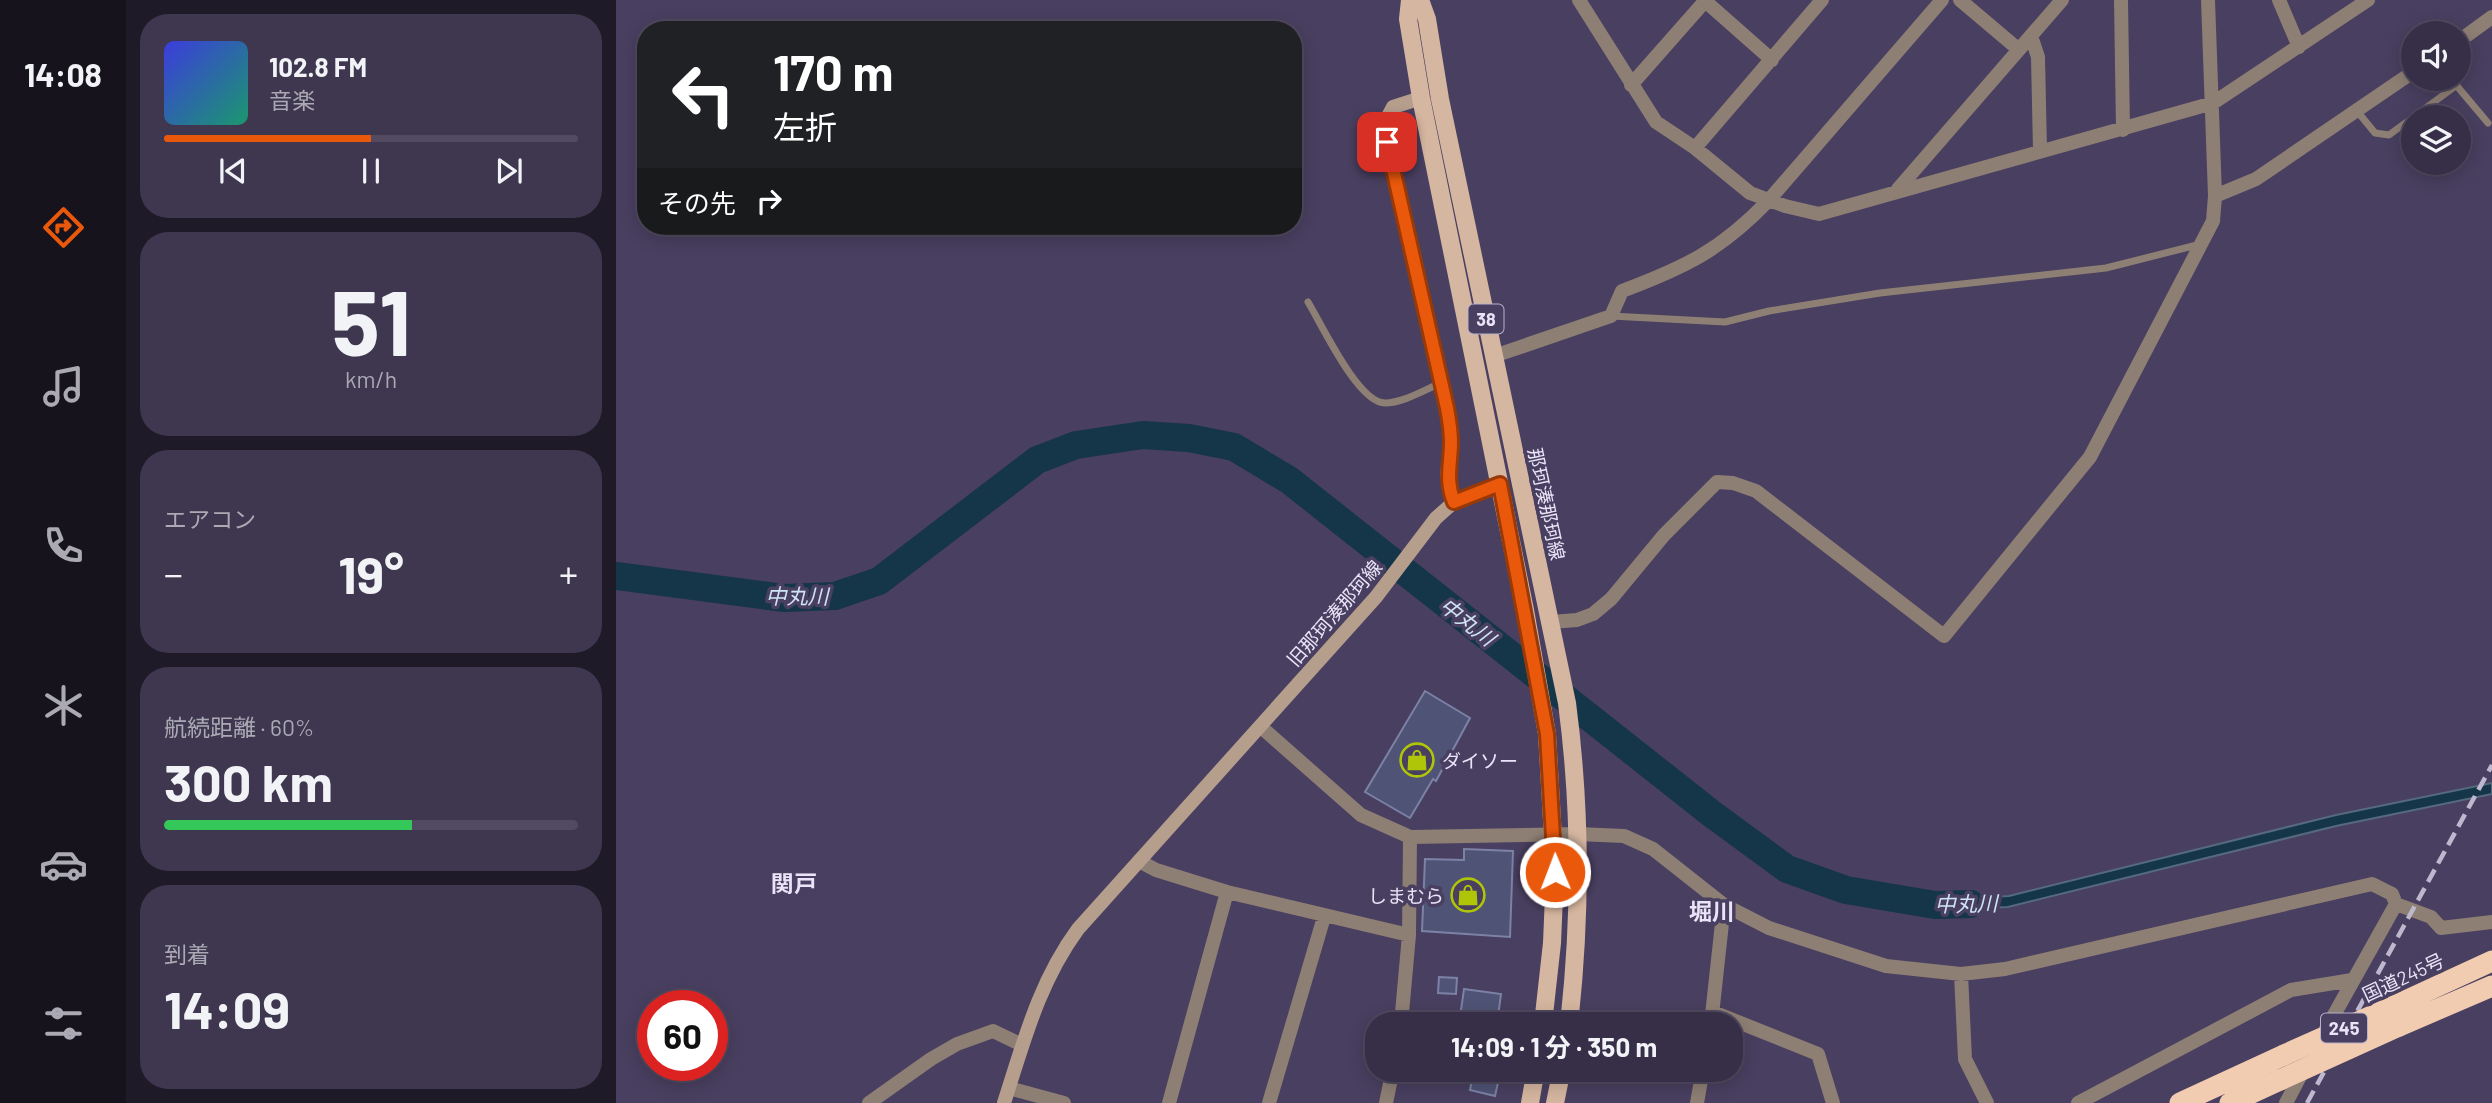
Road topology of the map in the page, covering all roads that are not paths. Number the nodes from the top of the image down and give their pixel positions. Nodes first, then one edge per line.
1 (1410, 0) edge
2 (1420, 0) edge
3 (1579, 0) edge
4 (1822, 0) edge
5 (1942, 0) edge
6 (1960, 0) edge
7 (2062, 0) edge
8 (2121, 0) edge
9 (2208, 0) edge
10 (2279, 0) edge
11 (2368, 0) edge
12 (1705, 1) edge
13 (2492, 17) edge
14 (2471, 32) edge
15 (2031, 36) junction
16 (2299, 47) junction
17 (2018, 49) junction
18 (1772, 60) junction
19 (2401, 80) edge
20 (1631, 85) junction
21 (2443, 91) edge
22 (2461, 91) edge
23 (1421, 98) junction
24 (2213, 103) junction
25 (2357, 111) junction
26 (2488, 123) dead end
27 (2123, 130) junction
28 (1695, 148) junction
29 (2040, 151) junction
30 (1898, 190) junction
31 (2215, 196) junction
32 (1769, 200) junction
33 (2202, 244) junction
34 (1308, 302) dead end
35 (1611, 316) junction
36 (1494, 356) junction
37 (1442, 383) junction
38 (1500, 484) junction
39 (1454, 502) junction
40 (1553, 630) junction
41 (1261, 727) junction
42 (1554, 834) junction
43 (1577, 834) junction
44 (1410, 837) junction
45 (1139, 861) junction
46 (1227, 892) junction
47 (2396, 904) junction
48 (1724, 905) junction
49 (1324, 917) junction
50 (2491, 922) edge
51 (1409, 935) junction
52 (2492, 961) edge
53 (1961, 974) junction
54 (2352, 980) junction
55 (2492, 986) edge
56 (1402, 1012) edge
57 (1544, 1012) edge
58 (1570, 1012) edge
59 (1713, 1012) edge
60 (1743, 1029) edge
61 (1022, 1045) junction
62 (1390, 1082) edge
63 (1534, 1082) edge
64 (1559, 1082) edge
65 (1701, 1082) edge
66 (1009, 1088) junction
67 (869, 1103) edge
68 (1004, 1103) edge
69 (1065, 1103) edge
70 (1169, 1103) edge
71 (1269, 1103) edge
72 (1386, 1103) edge
73 (1531, 1103) edge
74 (1555, 1103) edge
75 (1697, 1103) edge
76 (1833, 1103) edge
77 (1987, 1103) edge
78 (2078, 1103) edge
79 (2180, 1103) edge
80 (2230, 1103) edge
81 (2286, 1103) edge

1 - 23 main road, 38
2 - 36 main road, 那珂湊那珂線 / 38
3 - 20 street
4 - 18 street
5 - 32 street
6 - 17 street
7 - 15 street
8 - 27 street
9 - 24 street
10 - 16 street
11 - 16 street
12 - 18 street
12 - 20 street
13 - 14 street
15 - 17 street
15 - 29 street
16 - 24 street
17 - 30 street
18 - 28 street
19 - 25 street
20 - 28 street
21 - 25 lane
22 - 26 lane
23 - 37 street
23 - 38 main road, 38
24 - 27 street
24 - 31 street
25 - 31 street
27 - 29 street
28 - 32 street
29 - 30 street
30 - 32 street
31 - 33 street
32 - 35 street
33 - 35 lane
33 - 40 street
34 - 37 lane
35 - 36 street
36 - 40 main road, 那珂湊那珂線 / 38
37 - 39 street
38 - 39 street
38 - 42 main road, 38
39 - 41 street, 旧那珂湊那珂線
40 - 43 main road, 那珂湊那珂線 / 38
41 - 44 street
41 - 45 street, 旧那珂湊那珂線
42 - 43 street
42 - 44 street
42 - 57 main road, 38
43 - 48 street
43 - 58 main road, 那珂湊那珂線 / 38
44 - 51 street
45 - 46 street
45 - 61 street, 旧那珂湊那珂線
46 - 49 street
46 - 70 street
47 - 50 street
47 - 53 street
47 - 54 street
48 - 53 street
48 - 59 street
49 - 51 street
49 - 71 street
51 - 56 street
52 - 79 highway, 国道245号 / 245, bridge
53 - 77 street
54 - 78 street
54 - 81 street
55 - 80 highway, 245, bridge
60 - 76 street
61 - 66 street, 旧那珂湊那珂線
61 - 67 street
62 - 72 street
63 - 73 main road
64 - 74 main road
65 - 75 street
66 - 68 street, 旧那珂湊那珂線
66 - 69 street

